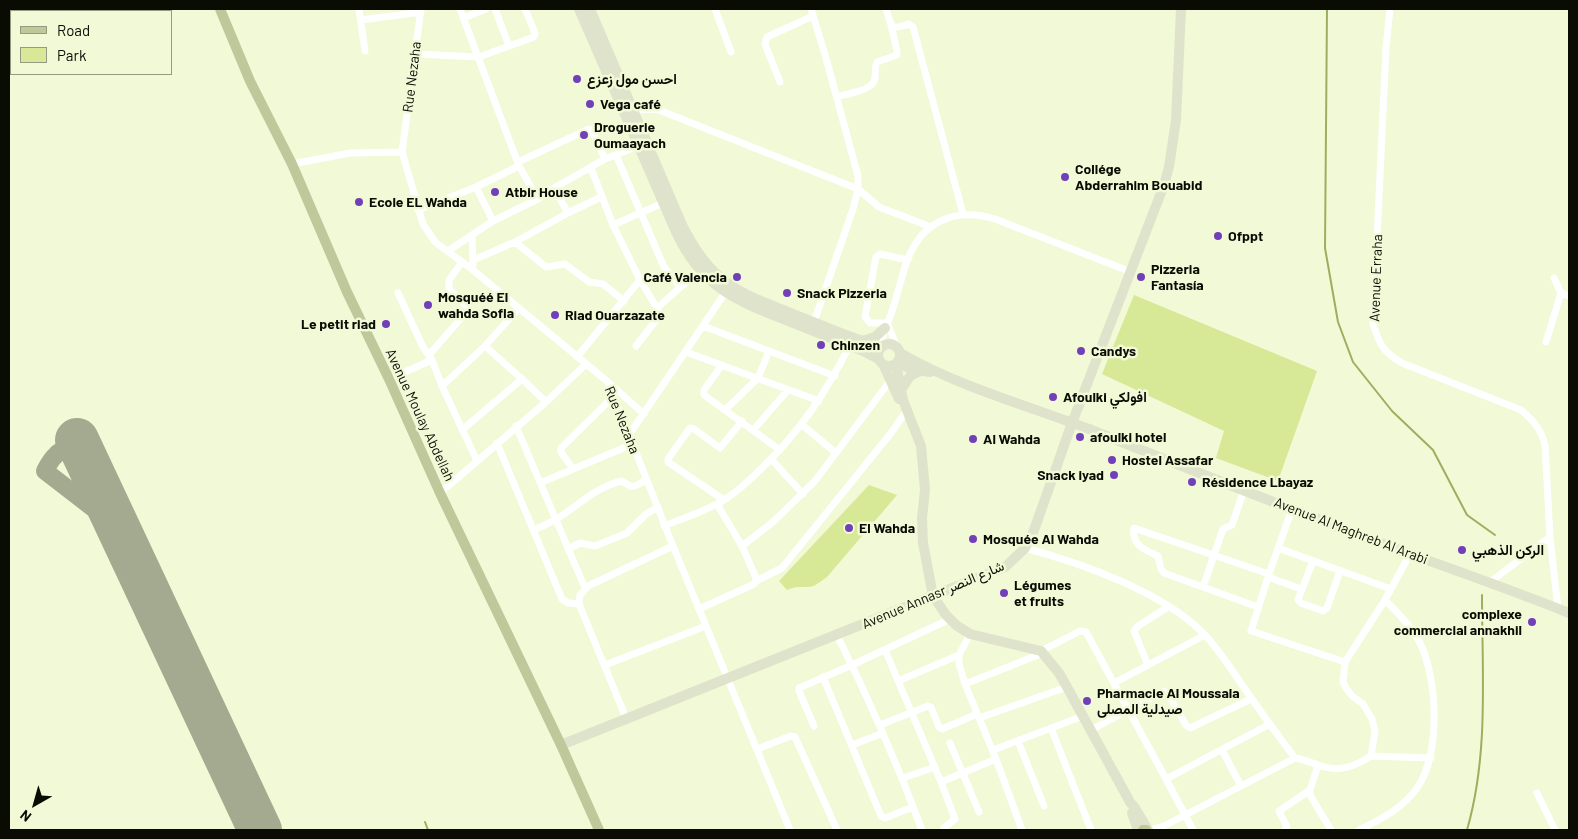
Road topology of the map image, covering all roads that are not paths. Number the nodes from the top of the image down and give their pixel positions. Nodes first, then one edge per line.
1 (220, 9) edge
2 (359, 9) edge
3 (460, 9) edge
4 (486, 9) edge
5 (495, 9) edge
6 (525, 9) edge
7 (579, 9) edge
8 (590, 9) edge
9 (715, 9) edge
10 (886, 9) edge
11 (1181, 9) edge
12 (1390, 9) edge
13 (421, 10) edge
14 (812, 12) edge
15 (464, 18) junction
16 (361, 20) junction
17 (891, 25) junction
18 (509, 46) junction
19 (366, 51) dead end
20 (731, 52) dead end
21 (416, 54) junction
22 (479, 57) junction
23 (780, 82) dead end
24 (837, 97) junction
25 (634, 111) junction
26 (641, 142) junction
27 (402, 152) junction
28 (616, 154) junction
29 (605, 159) junction
30 (292, 164) junction
31 (518, 164) junction
32 (591, 168) junction
33 (476, 187) junction
34 (554, 188) junction
35 (858, 189) junction
36 (601, 197) junction
37 (538, 199) junction
38 (663, 203) junction
39 (418, 210) junction
40 (568, 213) junction
41 (641, 213) junction
42 (963, 214) junction
43 (493, 221) junction
44 (613, 225) junction
45 (931, 227) junction
46 (472, 235) junction
47 (515, 242) junction
48 (448, 251) junction
49 (473, 260) junction
50 (908, 260) junction
51 (462, 262) junction
52 (473, 270) junction
53 (700, 270) junction
54 (1132, 272) junction
55 (1554, 278) dead end
56 (640, 280) junction
57 (680, 286) junction
58 (398, 293) dead end
59 (725, 293) junction
60 (1562, 293) junction
61 (1569, 296) edge
62 (624, 301) junction
63 (518, 308) junction
64 (657, 308) junction
65 (814, 322) junction
66 (886, 325) junction
67 (703, 326) junction
68 (862, 341) junction
69 (1546, 342) dead end
70 (850, 345) junction
71 (485, 346) junction
72 (636, 346) dead end
73 (882, 347) junction
74 (768, 351) junction
75 (686, 352) junction
76 (577, 357) junction
77 (898, 357) junction
78 (430, 358) junction
79 (881, 361) junction
80 (586, 364) junction
81 (722, 365) junction
82 (920, 371) junction
83 (936, 372) junction
84 (834, 376) junction
85 (758, 378) junction
86 (389, 379) junction
87 (522, 379) junction
88 (890, 381) junction
89 (608, 382) junction
90 (442, 386) junction
91 (788, 390) junction
92 (901, 390) junction
93 (613, 396) junction
94 (820, 401) junction
95 (546, 402) junction
96 (726, 410) junction
97 (907, 410) junction
98 (644, 414) junction
99 (742, 421) junction
100 (1072, 423) junction
101 (801, 424) junction
102 (516, 426) junction
103 (462, 430) junction
104 (754, 430) junction
105 (629, 435) junction
106 (497, 443) junction
107 (633, 444) junction
108 (780, 450) junction
109 (836, 453) junction
110 (771, 459) junction
111 (477, 461) junction
112 (573, 469) junction
113 (646, 480) junction
114 (540, 483) junction
115 (1244, 490) junction
116 (440, 493) junction
117 (803, 494) junction
118 (724, 500) junction
119 (717, 504) junction
120 (658, 507) junction
121 (1292, 509) junction
122 (556, 520) junction
123 (664, 526) junction
124 (533, 530) junction
125 (1550, 537) junction
126 (673, 546) junction
127 (742, 546) junction
128 (1025, 548) junction
129 (1278, 548) junction
130 (568, 549) junction
131 (1410, 554) junction
132 (1214, 555) junction
133 (1312, 561) junction
134 (1340, 571) junction
135 (1268, 575) junction
136 (756, 581) junction
137 (1490, 582) junction
138 (1203, 587) junction
139 (585, 588) junction
140 (1301, 589) junction
141 (1391, 589) junction
142 (933, 596) junction
143 (1384, 600) junction
144 (579, 604) junction
145 (1168, 607) junction
146 (1258, 607) junction
147 (699, 609) junction
148 (1558, 609) junction
149 (1569, 614) edge
150 (950, 619) junction
151 (706, 626) junction
152 (970, 634) junction
153 (837, 635) junction
154 (1205, 635) junction
155 (886, 650) junction
156 (1042, 652) junction
157 (959, 655) junction
158 (1345, 662) junction
159 (1148, 665) junction
160 (604, 666) junction
161 (852, 666) junction
162 (823, 677) junction
163 (728, 678) junction
164 (898, 681) junction
165 (1114, 683) junction
166 (965, 684) junction
167 (1067, 687) junction
168 (1251, 699) junction
169 (1129, 709) junction
170 (911, 712) junction
171 (978, 716) junction
172 (1083, 716) junction
173 (626, 718) junction
174 (1270, 724) junction
175 (880, 725) junction
176 (814, 726) dead end
177 (1051, 728) junction
178 (1091, 730) junction
179 (883, 733) junction
180 (1018, 741) junction
181 (950, 743) dead end
182 (561, 745) junction
183 (852, 745) junction
184 (757, 749) junction
185 (993, 750) junction
186 (1222, 750) junction
187 (1371, 756) junction
188 (1294, 758) junction
189 (1431, 758) junction
190 (996, 759) junction
191 (1318, 765) junction
192 (936, 767) junction
193 (962, 773) junction
194 (903, 778) junction
195 (1166, 779) junction
196 (941, 782) junction
197 (1241, 786) junction
198 (1310, 790) junction
199 (1537, 793) dead end
200 (1130, 802) junction
201 (1044, 806) dead end
202 (913, 807) junction
203 (978, 812) dead end
204 (1186, 815) junction
205 (944, 828) dead end
206 (1163, 828) edge
207 (599, 830) edge
208 (790, 830) edge
209 (837, 830) edge
210 (922, 830) edge
211 (1022, 830) edge
212 (1091, 830) edge
213 (1138, 830) edge
214 (1147, 830) edge
215 (1193, 830) edge
216 (1285, 830) edge
217 (1331, 830) edge
218 (1359, 830) edge
219 (1555, 830) edge

1 - 30 main road, Avenue Moulay Abdellah
2 - 16 street
3 - 15 street
4 - 15 street
5 - 18 street
6 - 18 street
7 - 26 main road
8 - 25 main road
9 - 20 street
10 - 17 street
11 - 54 main road, Avenue Annasr شارع النصر
12 - 125 street, Avenue Erraha
13 - 16 street
13 - 21 street, Rue Nezaha
14 - 23 street
14 - 24 street
15 - 22 street
16 - 19 street
17 - 24 street
17 - 42 street
18 - 22 street
21 - 22 street
21 - 27 street, Rue Nezaha
22 - 31 street
24 - 35 street
25 - 26 main road
25 - 35 street
26 - 28 street
26 - 38 main road
26 - 65 main road
27 - 30 street
27 - 39 street, Rue Nezaha
28 - 29 street
28 - 41 street
29 - 31 street
29 - 32 street
30 - 86 main road, Avenue Moulay Abdellah
31 - 33 street
31 - 37 street
32 - 34 street
32 - 36 street
33 - 39 street
33 - 43 street
34 - 37 street
34 - 40 street
35 - 45 street
35 - 65 street
36 - 40 street
36 - 44 street
37 - 43 street
38 - 41 street
38 - 53 main road
39 - 48 street, Rue Nezaha
40 - 47 street
41 - 44 street
41 - 57 street
42 - 45 street
42 - 54 street
43 - 46 street
44 - 56 street
45 - 50 street
46 - 48 street
46 - 49 street
47 - 49 street
47 - 62 street
48 - 51 street, Rue Nezaha
49 - 52 street
50 - 66 street
50 - 66 street
51 - 52 street, Rue Nezaha
51 - 78 street
52 - 63 street, Rue Nezaha
53 - 57 street
53 - 59 main road
54 - 100 main road, Avenue Annasr شارع النصر
55 - 60 street
56 - 62 street
56 - 64 street
57 - 64 street
58 - 78 street
59 - 67 street
59 - 70 main road
60 - 61 street
60 - 69 street
62 - 76 street
63 - 71 street
63 - 76 street, Rue Nezaha
64 - 72 street
65 - 68 main road
66 - 68 main road
66 - 73 street
66 - 77 street
67 - 74 street
67 - 75 street
68 - 73 main road
70 - 79 main road
70 - 84 street
71 - 87 street
71 - 90 street
73 - 77 main road
73 - 79 main road
74 - 84 street
74 - 85 street
75 - 81 street
75 - 98 street
76 - 80 street, Rue Nezaha
77 - 79 main road
77 - 82 main road, Avenue Al Maghreb Al Arabi
77 - 83 main road, Avenue Al Maghreb Al Arabi
77 - 92 main road
78 - 86 street
78 - 90 street
79 - 88 main road
80 - 89 street, Rue Nezaha
80 - 95 street
81 - 85 street
81 - 96 street
82 - 83 main road, Avenue Al Maghreb Al Arabi
82 - 92 main road
83 - 100 main road, Avenue Al Maghreb Al Arabi
84 - 94 street
85 - 91 street
85 - 96 street
86 - 116 main road, Avenue Moulay Abdellah
87 - 95 street
87 - 103 street
88 - 97 main road
88 - 109 street
89 - 93 street, Rue Nezaha
89 - 98 street
90 - 103 street
91 - 94 street
91 - 104 street
92 - 97 main road
93 - 105 street, Rue Nezaha
93 - 112 street
94 - 101 street
95 - 102 street
96 - 99 street
97 - 136 street
97 - 142 main road
98 - 105 street
99 - 104 street
99 - 118 street
100 - 115 main road, Avenue Al Maghreb Al Arabi
100 - 128 main road, Avenue Annasr شارع النصر
101 - 108 street
101 - 109 street
102 - 106 street
102 - 114 street
103 - 111 street
104 - 108 street
105 - 107 street, Rue Nezaha
106 - 111 street
106 - 124 street
107 - 112 street
107 - 113 street, Rue Nezaha
108 - 110 street
109 - 117 street
110 - 117 street
110 - 118 street
111 - 116 street
112 - 114 street
113 - 120 street, Rue Nezaha
113 - 122 street
114 - 122 street
115 - 121 main road, Avenue Al Maghreb Al Arabi
115 - 132 street
116 - 182 main road, Avenue Moulay Abdellah
117 - 127 street
118 - 119 street
119 - 123 street
119 - 127 street
120 - 123 street, Rue Nezaha
120 - 130 street
121 - 129 street
121 - 131 main road, Avenue Al Maghreb Al Arabi
122 - 124 street
122 - 130 street
123 - 126 street, Rue Nezaha
124 - 144 street
125 - 137 street
125 - 148 street, Avenue Erraha
126 - 139 street
126 - 147 street, Rue Nezaha
127 - 136 street
128 - 142 main road, Avenue Annasr شارع النصر
128 - 145 street
129 - 133 street
129 - 135 street
130 - 139 street
131 - 137 main road, Avenue Al Maghreb Al Arabi
131 - 141 street
132 - 135 street
132 - 138 street
132 - 138 street
133 - 134 street
133 - 140 street
134 - 140 street
134 - 141 street
135 - 140 street
135 - 146 street
136 - 147 street
137 - 148 main road, Avenue Al Maghreb Al Arabi
138 - 146 street
139 - 144 street
141 - 143 street
142 - 150 main road
142 - 153 main road, Avenue Annasr شارع النصر
143 - 158 street
143 - 189 street
144 - 160 street
145 - 154 street
145 - 159 street
146 - 158 street
147 - 151 street, Rue Nezaha
148 - 149 main road, Avenue Al Maghreb Al Arabi
150 - 152 main road
150 - 155 street
151 - 160 street
151 - 163 street, Rue Nezaha
152 - 156 main road
152 - 157 street
153 - 161 street
153 - 163 main road, Avenue Annasr شارع النصر
154 - 159 street
154 - 168 street
155 - 161 street
155 - 164 street
156 - 165 street
156 - 166 street
156 - 167 main road
157 - 164 street
157 - 166 street
158 - 187 street
159 - 165 street
160 - 173 street
161 - 162 street
161 - 175 street
162 - 176 street
162 - 183 street
163 - 173 main road, Avenue Annasr شارع النصر
163 - 184 street, Rue Nezaha
164 - 170 street
165 - 169 street
166 - 171 street
167 - 171 street
167 - 172 main road
168 - 169 street
168 - 174 street
169 - 178 street
169 - 195 street
170 - 171 street
170 - 175 street
170 - 192 street
171 - 185 street
172 - 177 street
172 - 178 main road
173 - 182 main road, Avenue Annasr شارع النصر
174 - 186 street
174 - 188 street
175 - 179 street
177 - 180 street
177 - 212 street
178 - 200 main road
179 - 183 street
179 - 194 street
180 - 185 street
180 - 201 street
181 - 193 street
182 - 207 main road, Avenue Moulay Abdellah
183 - 202 street
184 - 208 street, Rue Nezaha
184 - 209 street
185 - 190 street
186 - 195 street
186 - 197 street
187 - 189 street
187 - 191 street
188 - 191 street
188 - 197 street
189 - 218 street
190 - 193 street
190 - 211 street
191 - 198 street
192 - 194 street
192 - 196 street
193 - 196 street
193 - 203 street
194 - 202 street
195 - 204 street
196 - 205 street
197 - 204 street
198 - 216 street
198 - 217 street
199 - 219 street
200 - 213 main road
200 - 214 main road
202 - 210 street
204 - 206 street
204 - 215 street
206 - 214 street

